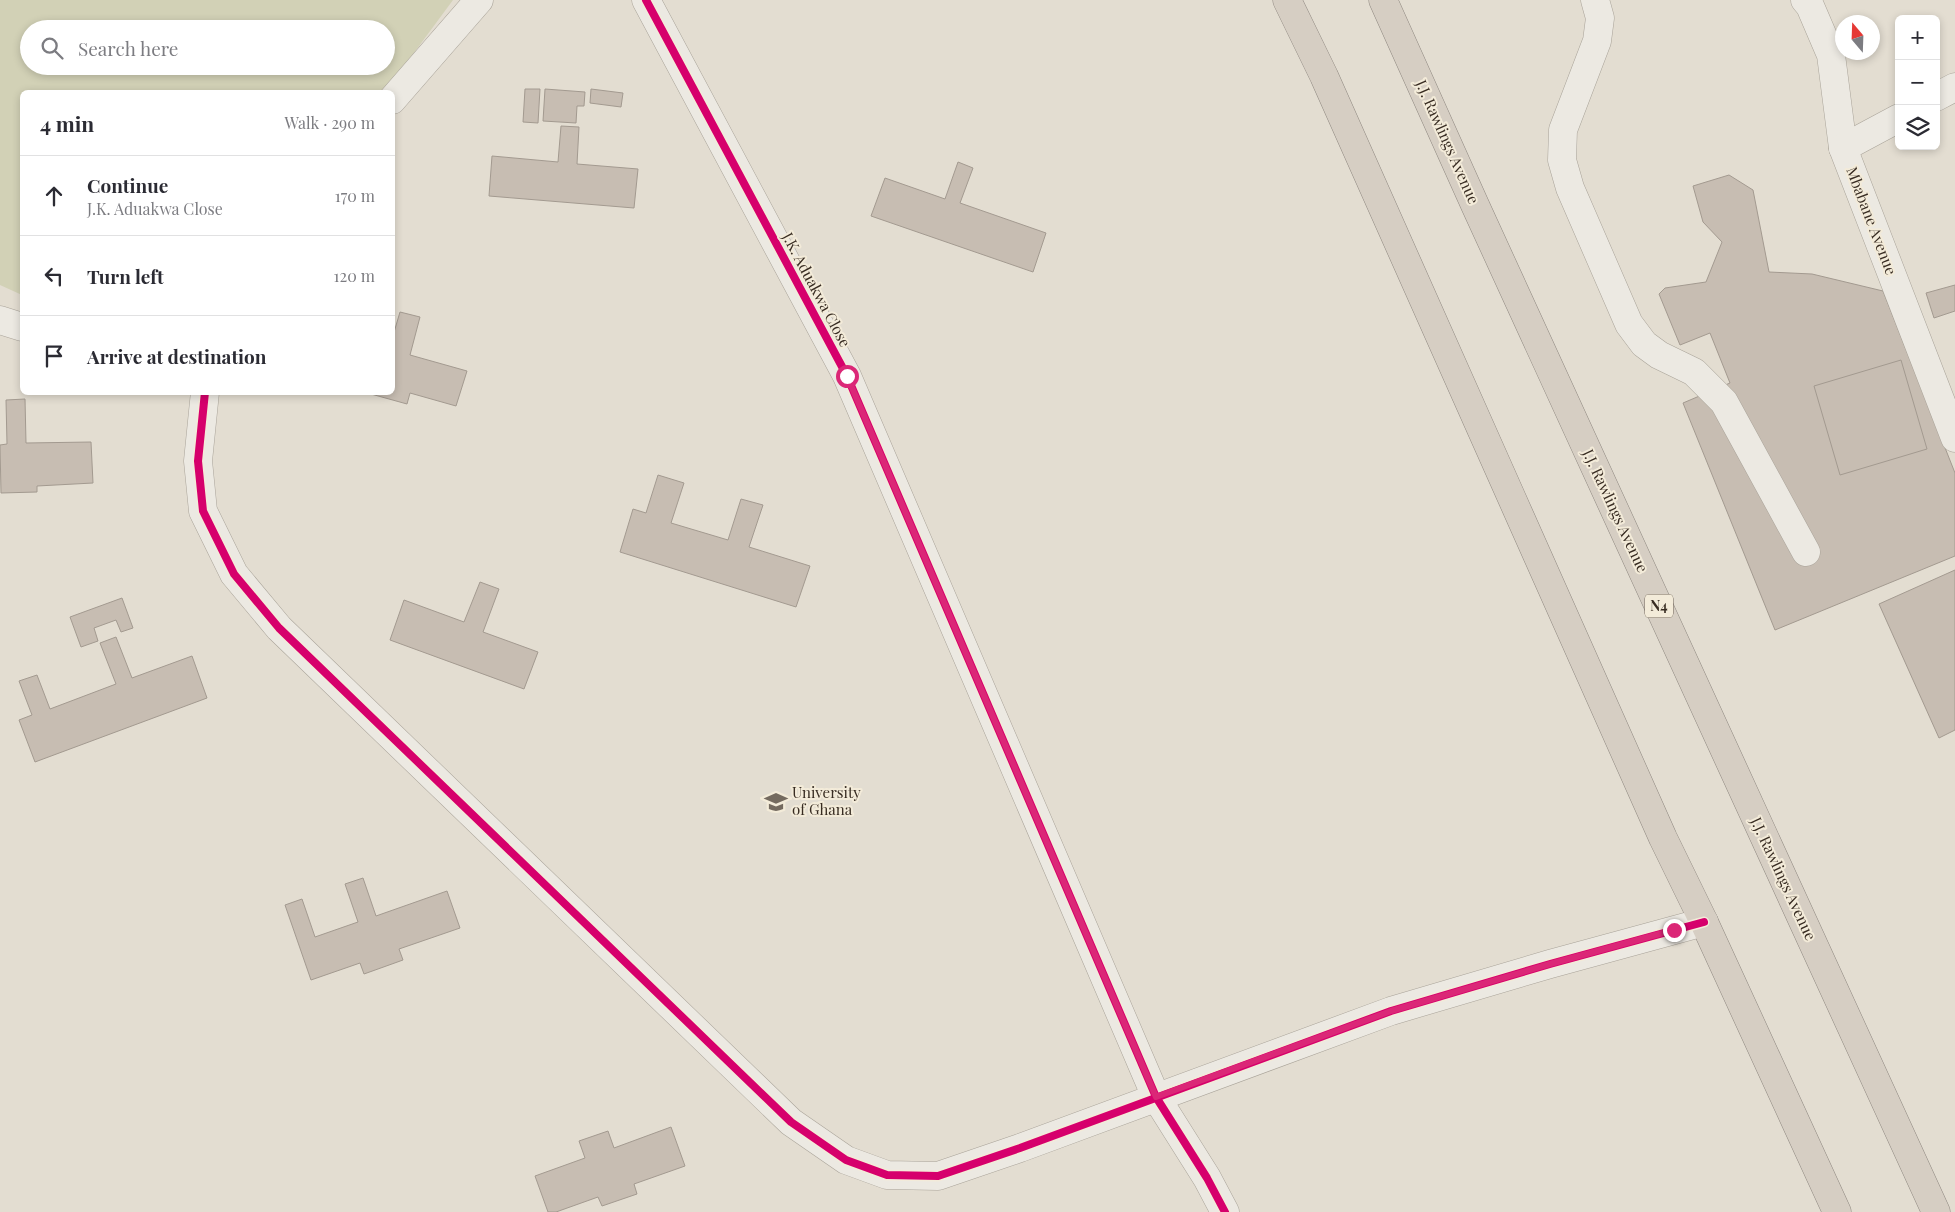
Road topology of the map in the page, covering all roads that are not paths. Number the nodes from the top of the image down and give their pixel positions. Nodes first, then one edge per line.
1 (479, 0) edge
2 (646, 0) edge
3 (1287, 0) edge
4 (1383, 0) edge
5 (1595, 0) edge
6 (1805, 0) edge
7 (1955, 87) edge
8 (1940, 95) edge
9 (395, 97) edge
10 (1895, 120) edge
11 (1843, 148) junction
12 (0, 320) edge
13 (20, 326) edge
14 (205, 395) edge
15 (1955, 438) edge
16 (1806, 552) dead end
17 (1704, 922) junction
18 (1156, 1097) junction
19 (1225, 1212) edge
20 (1837, 1212) edge
21 (1936, 1212) edge

1 - 9 street
2 - 18 street, J.K. Aduakwa Close
3 - 17 highway
4 - 21 highway, J.J. Rawlings Avenue / N4
5 - 16 street
6 - 11 street, Mbabane Avenue
7 - 8 street
10 - 11 street
11 - 15 street, Mbabane Avenue
12 - 13 street
14 - 18 street
17 - 18 street
17 - 20 highway
18 - 19 street, J.K. Aduakwa Close

